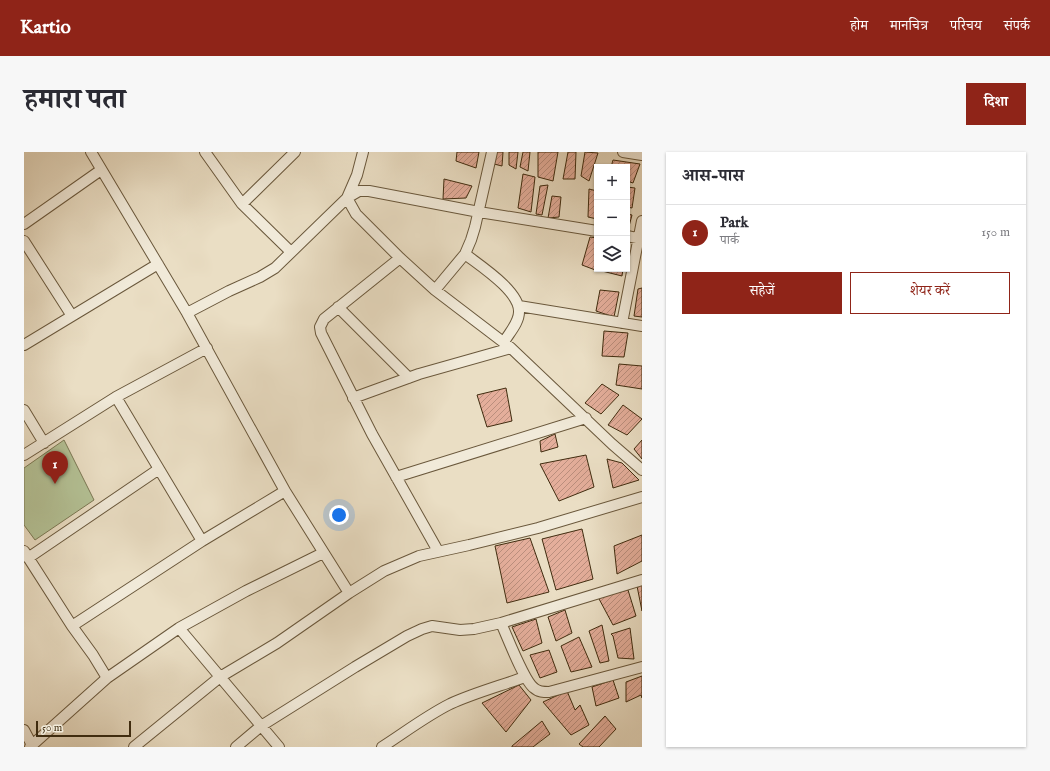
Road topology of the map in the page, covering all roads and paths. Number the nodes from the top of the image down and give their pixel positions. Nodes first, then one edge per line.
1 (91, 152) edge
2 (205, 152) edge
3 (295, 152) edge
4 (363, 152) edge
5 (492, 152) edge
6 (624, 152) edge
7 (642, 155) edge
8 (101, 170) junction
9 (347, 198) junction
10 (242, 204) junction
11 (479, 212) junction
12 (642, 221) edge
13 (24, 224) edge
14 (594, 231) edge
15 (630, 236) edge
16 (640, 238) edge
17 (24, 241) edge
18 (291, 252) junction
19 (465, 254) junction
20 (400, 258) junction
21 (158, 264) junction
22 (435, 290) junction
23 (519, 306) junction
24 (338, 307) junction
25 (187, 313) junction
26 (72, 316) junction
27 (622, 323) junction
28 (642, 326) edge
29 (24, 345) edge
30 (507, 345) junction
31 (207, 348) junction
32 (409, 378) junction
33 (116, 397) junction
34 (353, 398) junction
35 (24, 410) edge
36 (586, 418) junction
37 (44, 443) junction
38 (24, 455) edge
39 (160, 469) junction
40 (642, 470) edge
41 (396, 477) junction
42 (285, 492) junction
43 (642, 497) edge
44 (202, 541) junction
45 (438, 552) junction
46 (323, 553) junction
47 (26, 555) edge
48 (642, 580) edge
49 (349, 593) junction
50 (501, 623) junction
51 (72, 626) junction
52 (179, 628) junction
53 (642, 666) edge
54 (220, 677) junction
55 (525, 677) junction
56 (107, 678) junction
57 (261, 726) junction
58 (24, 730) edge
59 (31, 746) edge
60 (134, 747) edge
61 (236, 747) edge
62 (279, 747) edge
63 (382, 747) edge

1 - 8 street
2 - 10 street
3 - 10 street
4 - 9 street
5 - 11 street
6 - 7 street
8 - 13 street
8 - 21 street
9 - 11 street
9 - 18 street
9 - 20 street
10 - 18 street
11 - 14 street
11 - 19 street
12 - 16 street
15 - 16 street
16 - 27 street
17 - 26 street
18 - 25 street
19 - 22 street
19 - 23 street
20 - 22 street
20 - 24 street
21 - 25 street
21 - 26 street
22 - 30 street
23 - 27 street
23 - 30 street
24 - 32 street
24 - 34 street
25 - 31 street
26 - 29 street
27 - 28 street
30 - 32 street
30 - 36 street
31 - 33 street
31 - 42 street
32 - 34 street
33 - 37 street
33 - 39 street
34 - 41 street
35 - 37 street
36 - 40 street
36 - 41 street
37 - 38 street
39 - 44 street
39 - 47 street
41 - 45 street
42 - 44 street
42 - 46 street
43 - 45 street
44 - 51 street
45 - 49 street
46 - 49 street
46 - 52 street
47 - 51 street
48 - 50 street
49 - 54 street
50 - 55 street
50 - 57 street
51 - 56 street
52 - 54 street
52 - 56 street
53 - 55 street
54 - 57 street
54 - 60 street
55 - 63 street
56 - 59 street
57 - 61 street
57 - 62 street
58 - 59 street

